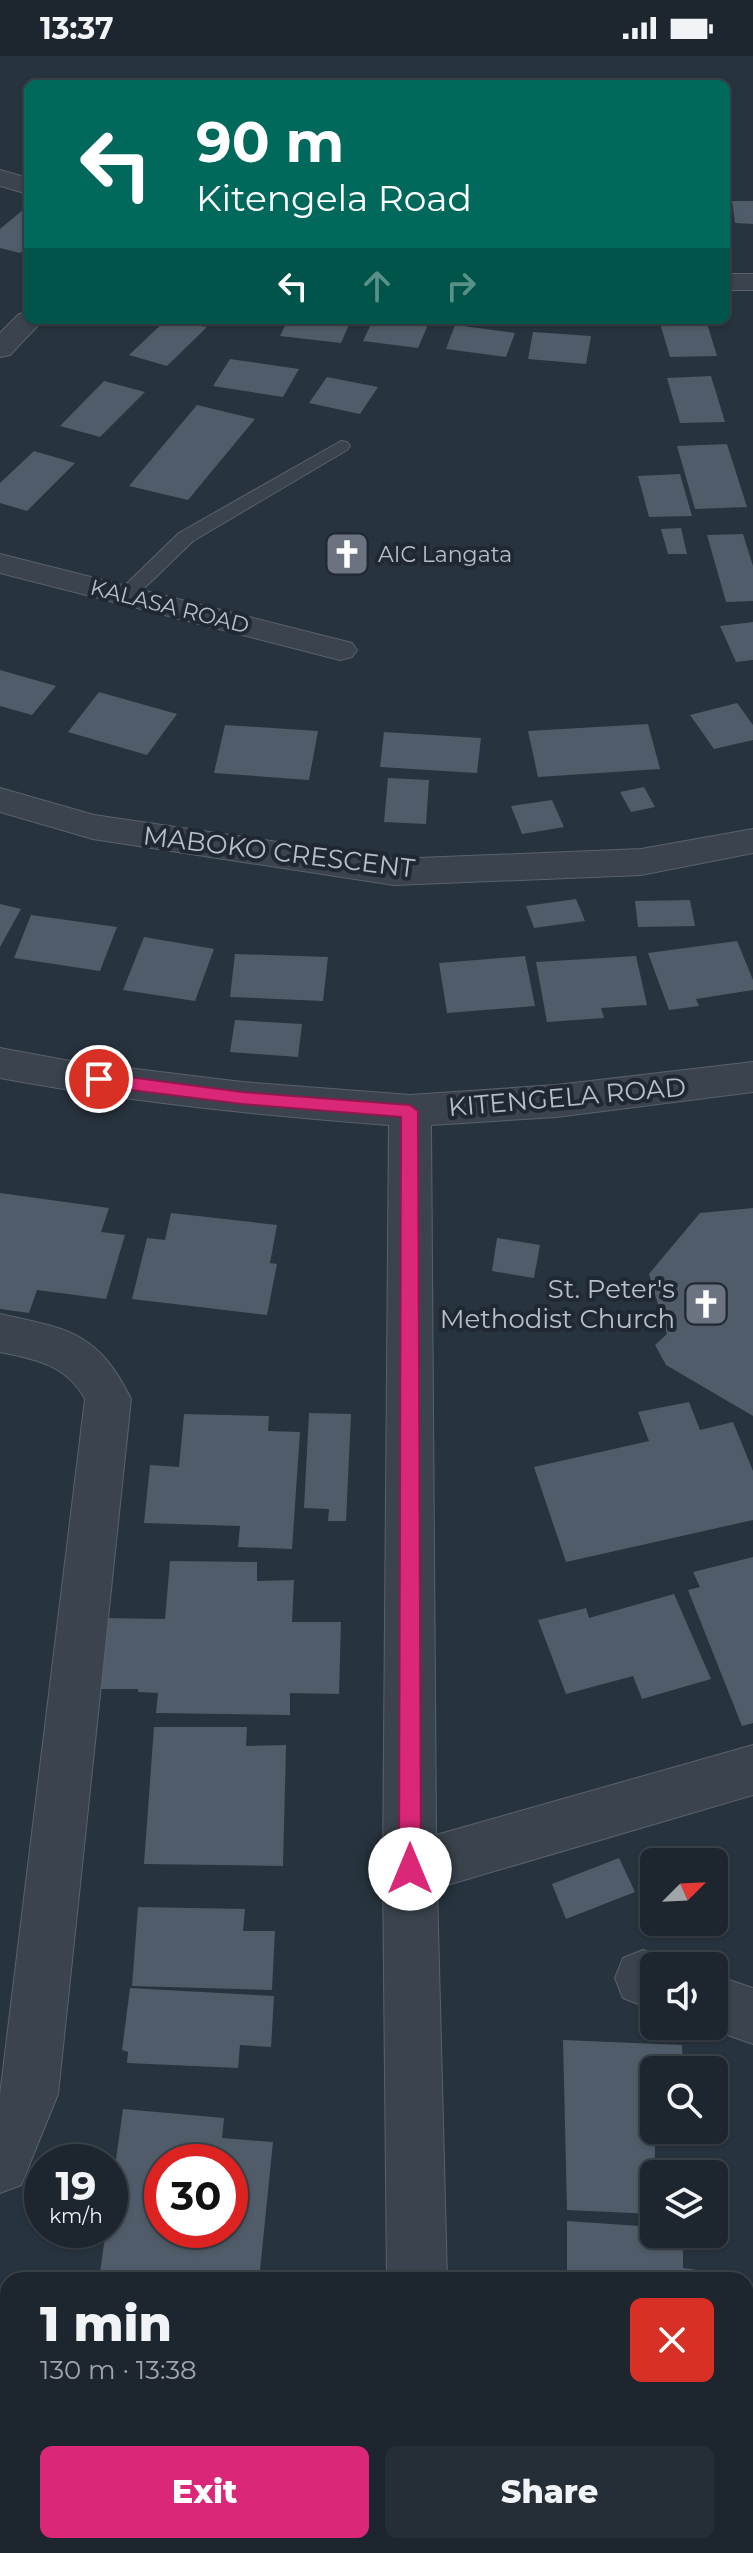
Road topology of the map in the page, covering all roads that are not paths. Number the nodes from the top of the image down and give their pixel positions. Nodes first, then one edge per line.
1 (0, 178) edge
2 (24, 185) edge
3 (730, 282) edge
4 (753, 282) edge
5 (25, 324) edge
6 (0, 349) edge
7 (341, 446) dead end
8 (0, 563) edge
9 (126, 595) junction
10 (340, 650) dead end
11 (0, 800) edge
12 (753, 841) edge
13 (0, 1063) edge
14 (753, 1077) edge
15 (410, 1111) junction
16 (0, 1333) edge
17 (753, 1770) edge
18 (410, 1869) junction
19 (728, 2008) edge
20 (753, 2016) edge
21 (0, 2164) edge
22 (417, 2272) edge

1 - 2 street
3 - 4 street
5 - 6 street
7 - 9 lane
8 - 9 street, KALASA ROAD
9 - 10 street, KALASA ROAD
11 - 12 street, MABOKO CRESCENT
13 - 15 street, KITENGELA ROAD
14 - 15 street, KITENGELA ROAD
15 - 18 street
16 - 21 street
17 - 18 street
18 - 22 street
19 - 20 street

